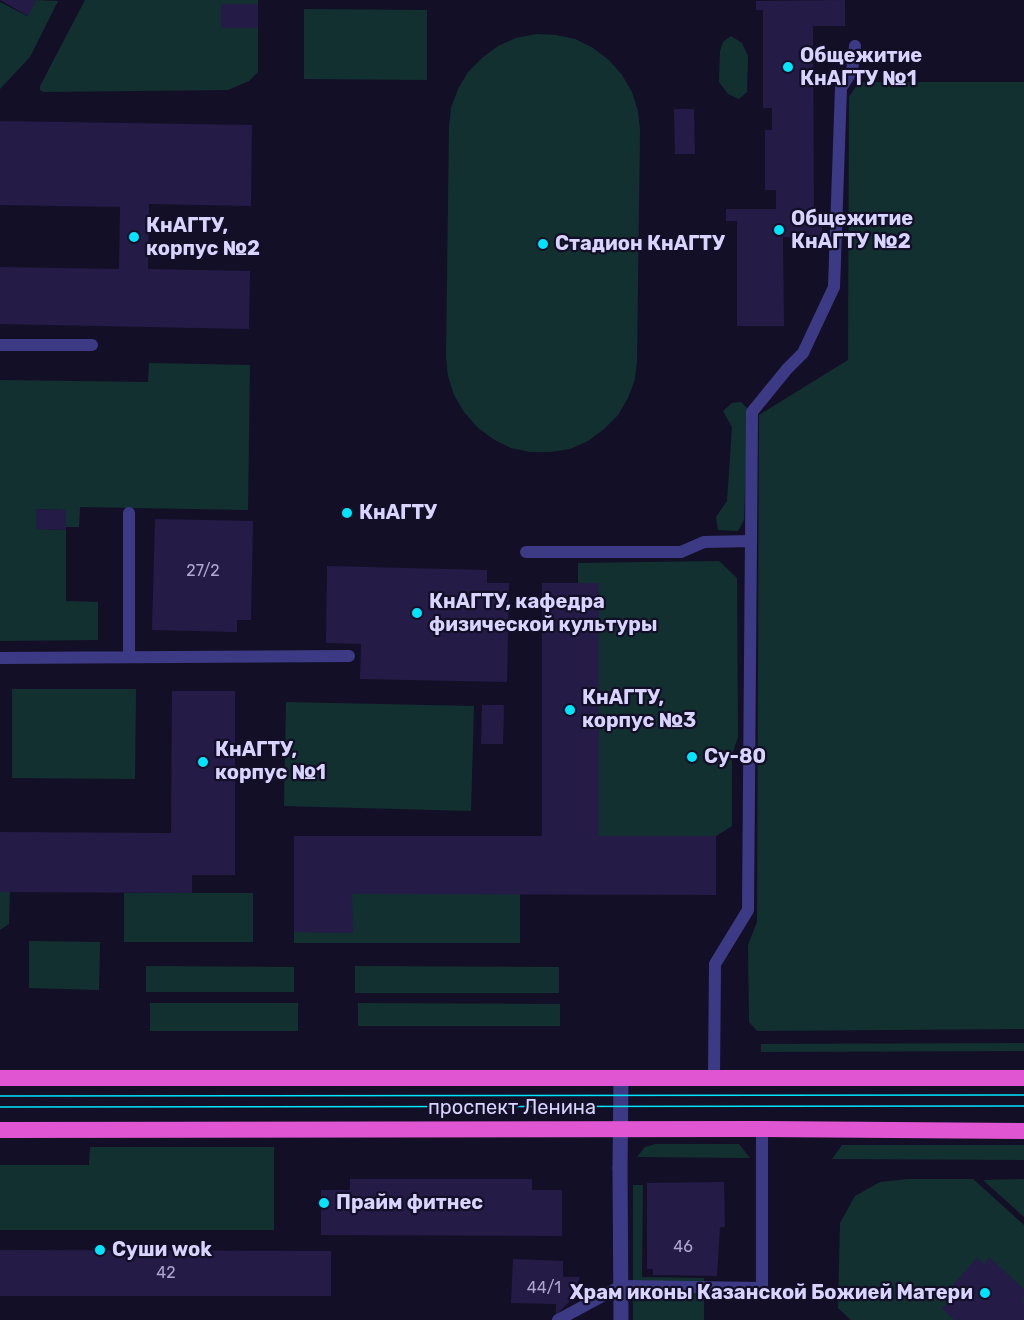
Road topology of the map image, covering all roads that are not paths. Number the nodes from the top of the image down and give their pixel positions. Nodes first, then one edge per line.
1 (855, 46) dead end
2 (0, 345) edge
3 (92, 345) dead end
4 (129, 513) dead end
5 (751, 541) junction
6 (526, 552) dead end
7 (349, 656) dead end
8 (129, 657) junction
9 (0, 658) edge
10 (0, 1078) edge
11 (621, 1078) junction
12 (714, 1078) junction
13 (1024, 1078) edge
14 (762, 1129) junction
15 (0, 1130) edge
16 (621, 1130) junction
17 (1024, 1131) edge
18 (621, 1286) junction
19 (558, 1320) edge
20 (621, 1320) edge

1 - 5 lane
2 - 3 lane
4 - 8 lane
5 - 6 lane
5 - 12 lane
7 - 8 lane
8 - 9 lane
10 - 11 highway, проспект Ленина
11 - 12 highway, проспект Ленина
11 - 16 street
12 - 13 highway, проспект Ленина
14 - 16 highway, проспект Ленина
14 - 17 highway, проспект Ленина
14 - 18 lane
15 - 16 highway, проспект Ленина
16 - 18 street
18 - 19 lane
18 - 20 street

